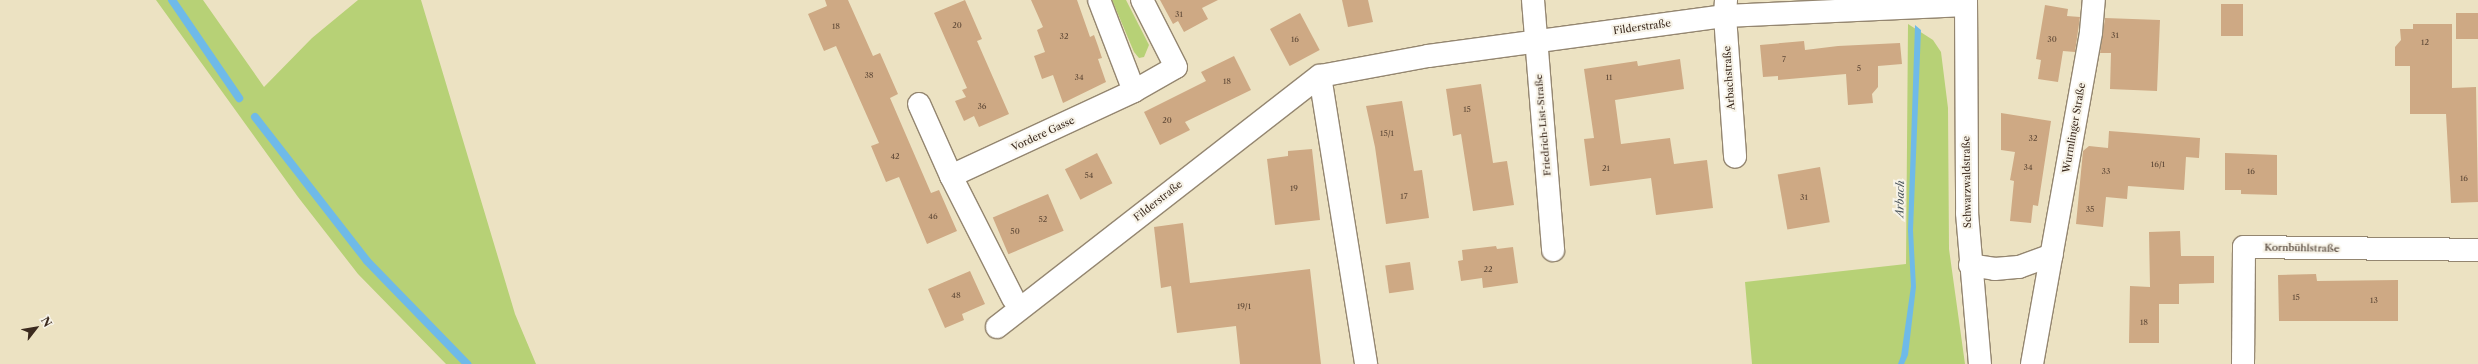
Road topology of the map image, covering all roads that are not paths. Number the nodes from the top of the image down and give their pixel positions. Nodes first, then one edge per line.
1 (1099, 0) edge
2 (1142, 0) edge
3 (1533, 0) edge
4 (2094, 0) edge
5 (1966, 2) edge
6 (1726, 8) edge
7 (1536, 41) junction
8 (1320, 76) junction
9 (1134, 91) junction
10 (919, 104) dead end
11 (1735, 157) dead end
12 (951, 176) junction
13 (1553, 250) dead end
14 (2478, 250) edge
15 (2052, 255) junction
16 (1970, 265) junction
17 (1013, 298) dead end
18 (997, 327) dead end
19 (1366, 364) edge
20 (1980, 364) edge
21 (2032, 364) edge
22 (2243, 364) edge

1 - 9 street
2 - 9 street, Vordere Gasse
3 - 7 street, Friedrich-List-Straße
4 - 15 street, Wurmlinger Straße
5 - 6 street, Filderstraße
5 - 16 street, Schwarzwaldstraße
6 - 7 street, Filderstraße
6 - 11 street, Arbachstraße
7 - 8 street, Filderstraße
7 - 13 street, Friedrich-List-Straße
8 - 18 street, Filderstraße
8 - 19 street
9 - 12 street, Vordere Gasse
10 - 12 street
12 - 17 street
14 - 22 street, Kornbühlstraße
15 - 16 street
15 - 21 street, Wurmlinger Straße
16 - 20 street, Schwarzwaldstraße

